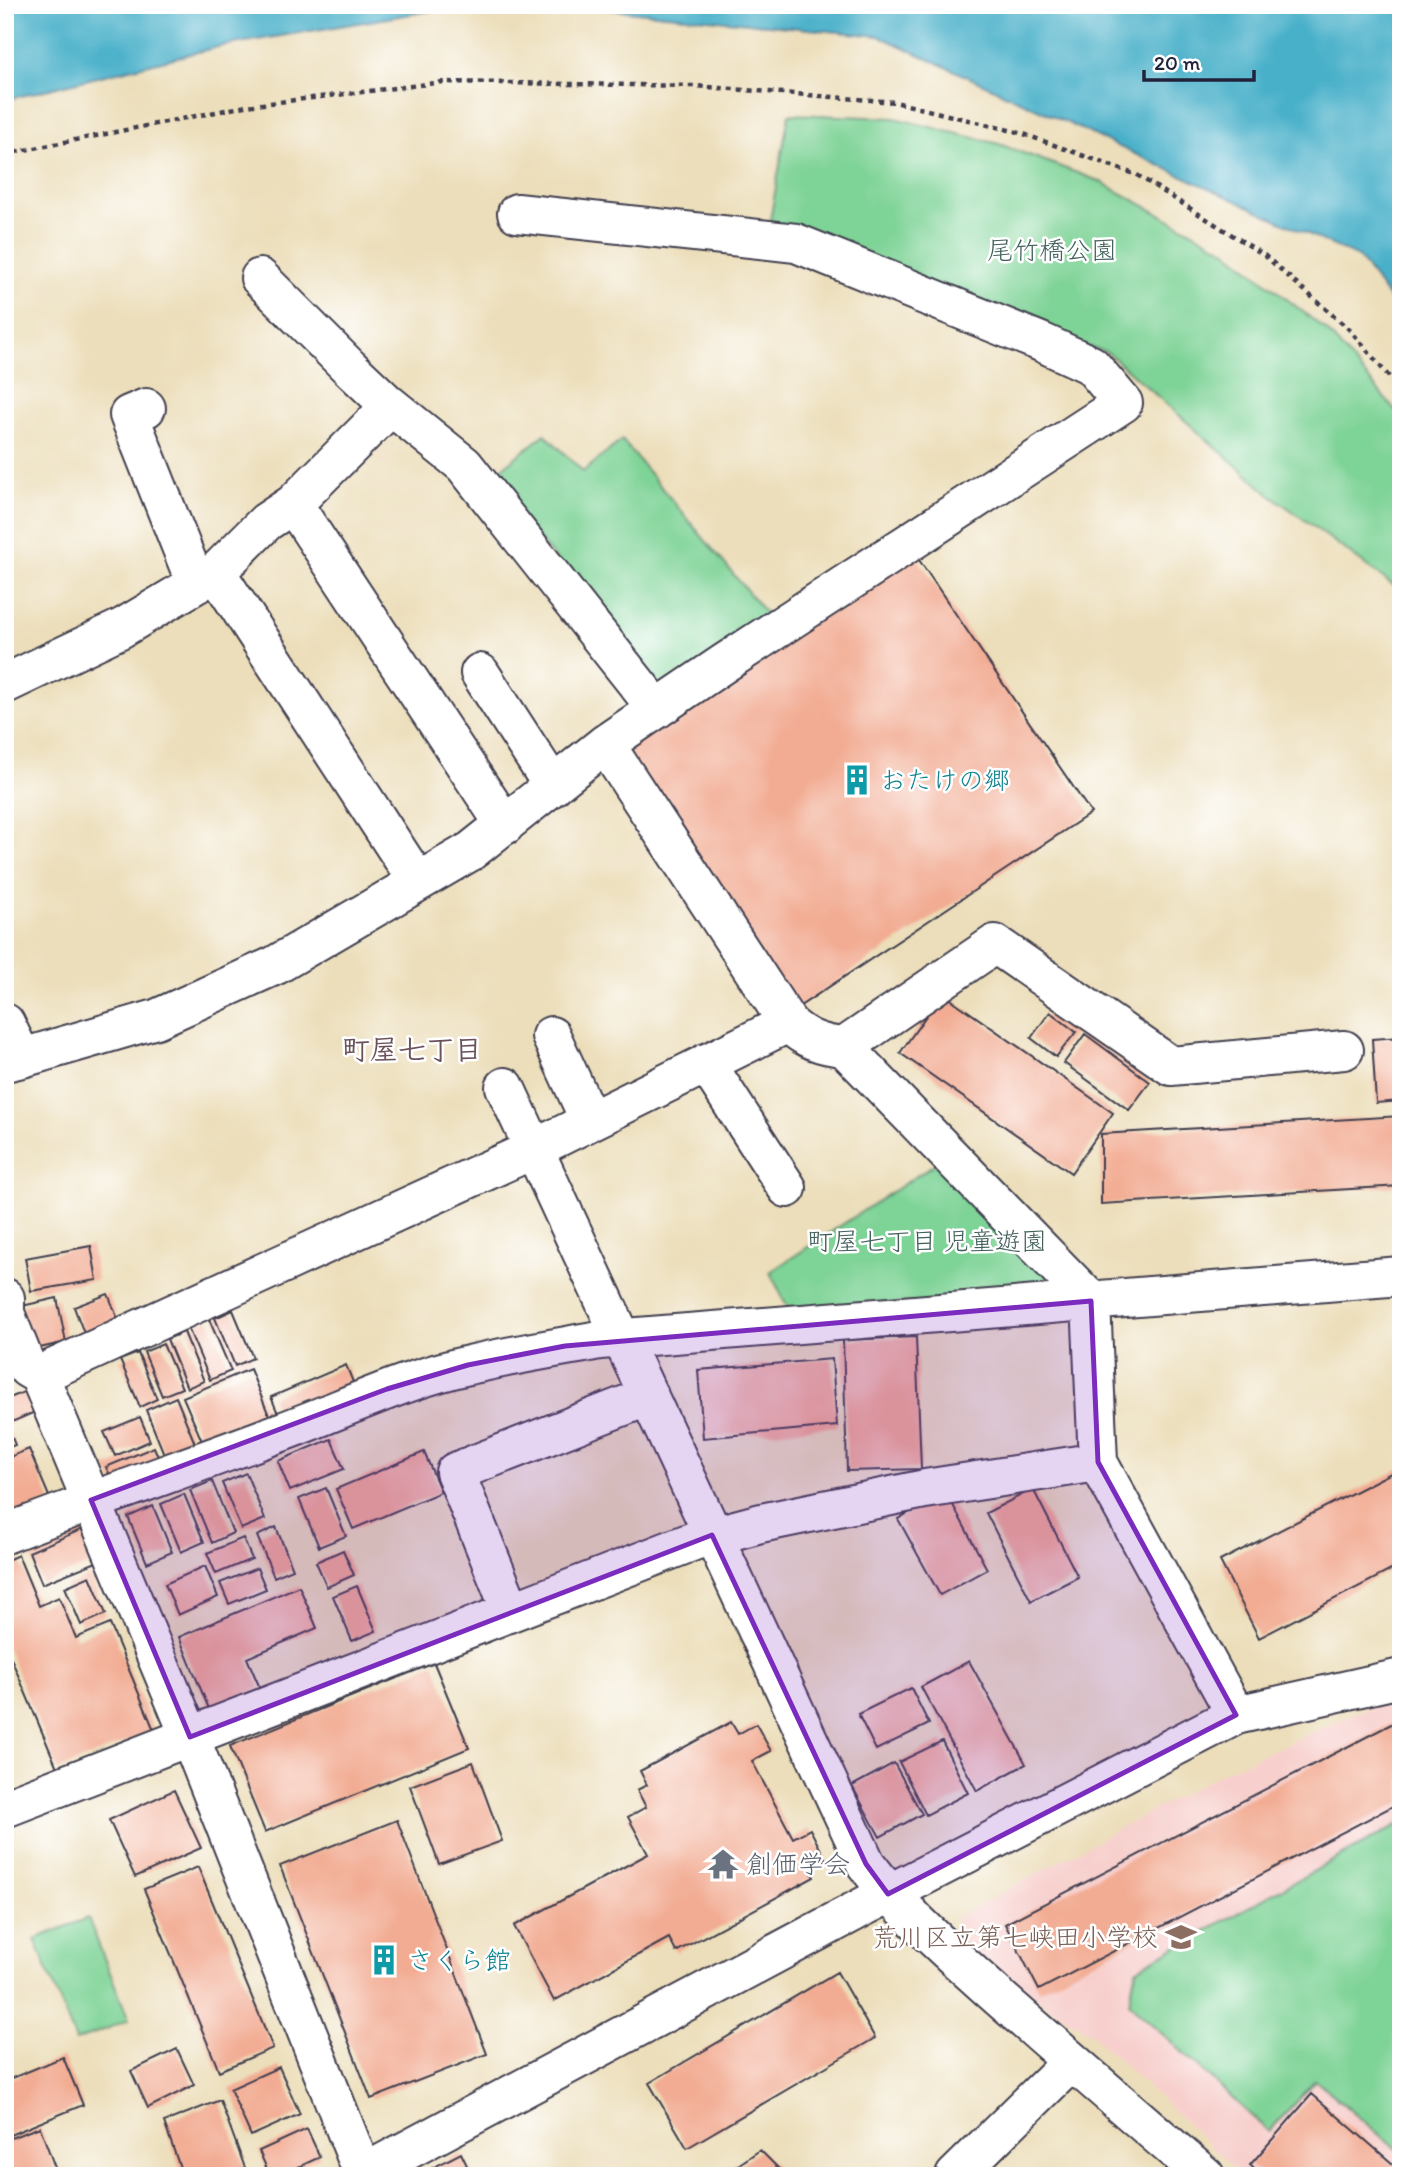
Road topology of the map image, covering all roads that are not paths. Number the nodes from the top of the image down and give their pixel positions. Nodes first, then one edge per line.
1 (517, 213) dead end
2 (260, 278) dead end
3 (391, 406) junction
4 (146, 408) dead end
5 (293, 504) junction
6 (206, 578) junction
7 (480, 673) dead end
8 (5, 684) edge
9 (657, 709) junction
10 (605, 744) junction
11 (554, 786) junction
12 (505, 825) junction
13 (418, 882) junction
14 (5, 1023) edge
15 (788, 1023) junction
16 (551, 1036) dead end
17 (844, 1047) junction
18 (1344, 1050) dead end
19 (13, 1060) edge
20 (706, 1063) junction
21 (505, 1087) dead end
22 (590, 1121) junction
23 (534, 1149) junction
24 (787, 1188) dead end
25 (1401, 1276) edge
26 (5, 1298) edge
27 (1091, 1301) junction
28 (5, 1314) edge
29 (622, 1340) junction
30 (39, 1375) junction
31 (649, 1396) junction
32 (1098, 1462) junction
33 (92, 1500) junction
34 (5, 1534) edge
35 (712, 1535) junction
36 (512, 1611) junction
37 (1401, 1678) edge
38 (1236, 1716) junction
39 (190, 1737) junction
40 (5, 1808) edge
41 (888, 1894) junction
42 (1071, 2062) junction
43 (362, 2175) edge
44 (955, 2176) edge
45 (1205, 2176) edge

1 - 9 street
2 - 3 street
3 - 5 street
3 - 9 street
4 - 6 street
5 - 6 street
5 - 12 street
6 - 8 street
6 - 13 street
7 - 11 street
9 - 10 street
10 - 11 street
10 - 15 street
11 - 12 street
12 - 13 street
13 - 19 street
14 - 19 street
15 - 17 street
15 - 20 street
16 - 22 street
17 - 18 street
17 - 27 street
20 - 22 street
20 - 24 street
21 - 23 street
22 - 23 street
23 - 29 street
23 - 30 street
25 - 27 street
26 - 28 street
27 - 29 street
27 - 32 street
28 - 30 street
29 - 31 street
29 - 33 street
30 - 33 street
31 - 35 street
31 - 36 street
32 - 35 street
32 - 38 street
33 - 34 street
33 - 39 street
35 - 36 street
35 - 41 street
36 - 39 street
37 - 38 street
38 - 41 street
39 - 40 street
39 - 43 street
41 - 42 street
41 - 43 street
42 - 44 street
42 - 45 street

